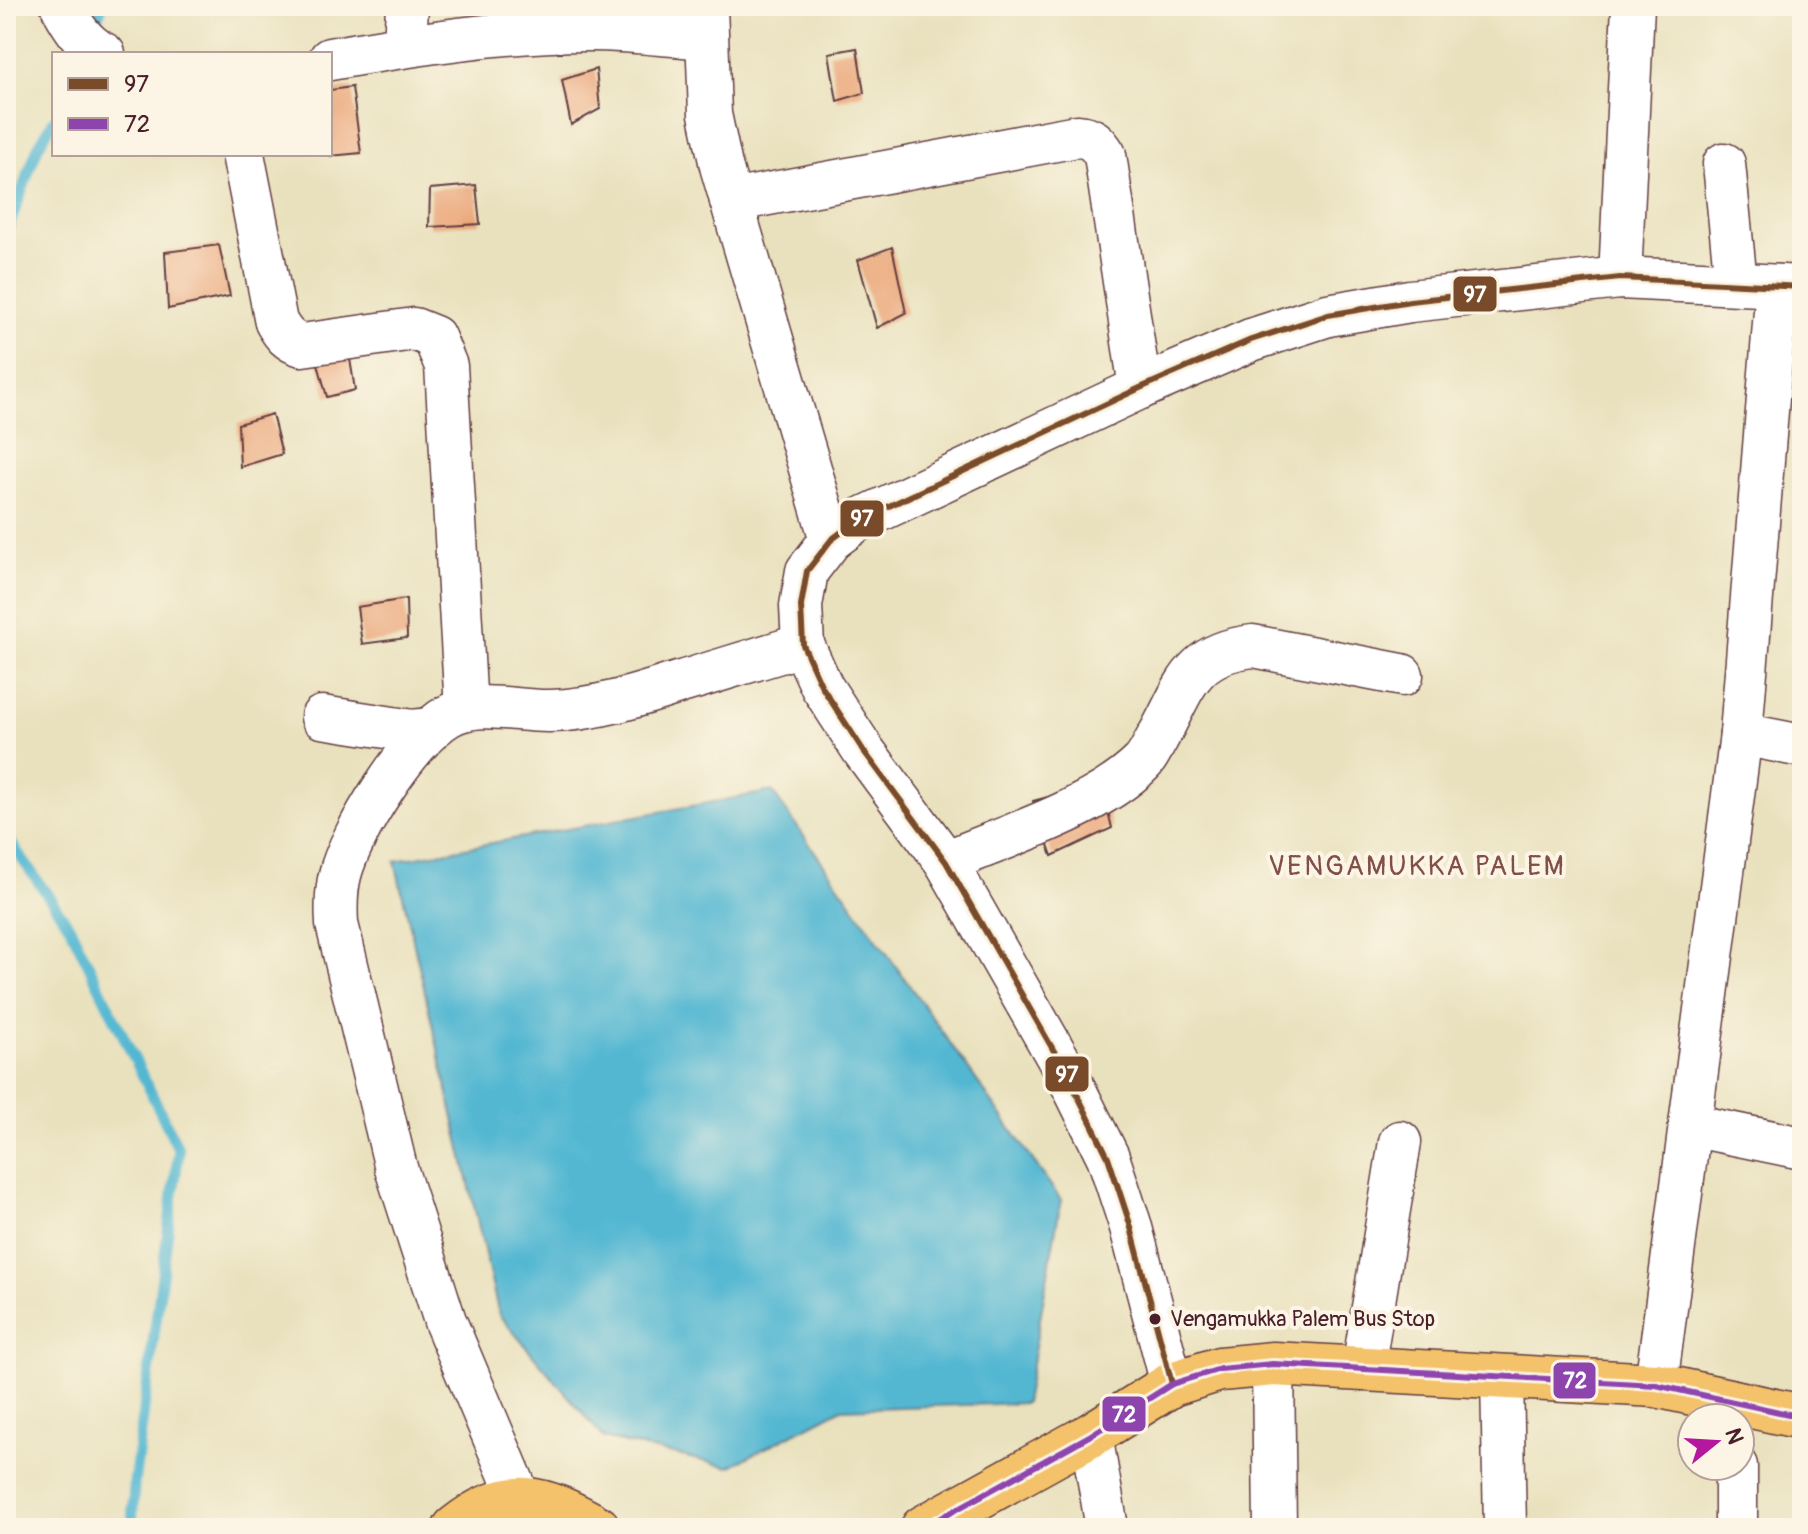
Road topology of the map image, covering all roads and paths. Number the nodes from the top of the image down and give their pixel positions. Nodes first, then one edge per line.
1 (1633, 6) edge
2 (706, 22) edge
3 (406, 26) edge
4 (332, 58) edge
5 (243, 156) edge
6 (1724, 164) dead end
7 (731, 201) junction
8 (1620, 278) junction
9 (1736, 283) junction
10 (1790, 286) edge
11 (1140, 388) junction
12 (831, 540) junction
13 (803, 645) junction
14 (1402, 675) dead end
15 (466, 709) junction
16 (322, 717) dead end
17 (431, 729) junction
18 (1741, 734) junction
19 (1802, 746) edge
20 (946, 862) junction
21 (1690, 1125) junction
22 (1400, 1142) dead end
23 (1802, 1148) edge
24 (1660, 1353) junction
25 (1273, 1364) junction
26 (1363, 1369) junction
27 (1502, 1377) junction
28 (1172, 1384) junction
29 (1725, 1402) edge
30 (1756, 1412) edge
31 (1802, 1417) edge
32 (1091, 1435) junction
33 (1736, 1482) edge
34 (520, 1499) junction
35 (455, 1528) edge
36 (598, 1528) edge
37 (923, 1528) edge
38 (1107, 1528) edge
39 (1275, 1528) edge
40 (1505, 1528) edge
41 (1736, 1528) edge

1 - 8 street
2 - 3 street
2 - 7 street
3 - 4 street
5 - 15 street
6 - 9 street
7 - 11 street
7 - 12 street
8 - 9 street
8 - 11 street
9 - 10 street
10 - 18 street
11 - 12 street
12 - 13 street
13 - 15 street
13 - 20 street
14 - 20 street
15 - 17 street
16 - 17 street
17 - 34 street
18 - 19 street
18 - 21 street
20 - 28 street
21 - 23 street
21 - 24 street
22 - 26 street
24 - 27 main road
24 - 29 main road
25 - 26 main road
25 - 28 main road
25 - 39 street
26 - 27 main road
27 - 40 street
28 - 32 main road
30 - 31 main road
32 - 37 main road
32 - 38 street
33 - 41 street
34 - 35 main road
34 - 36 main road

